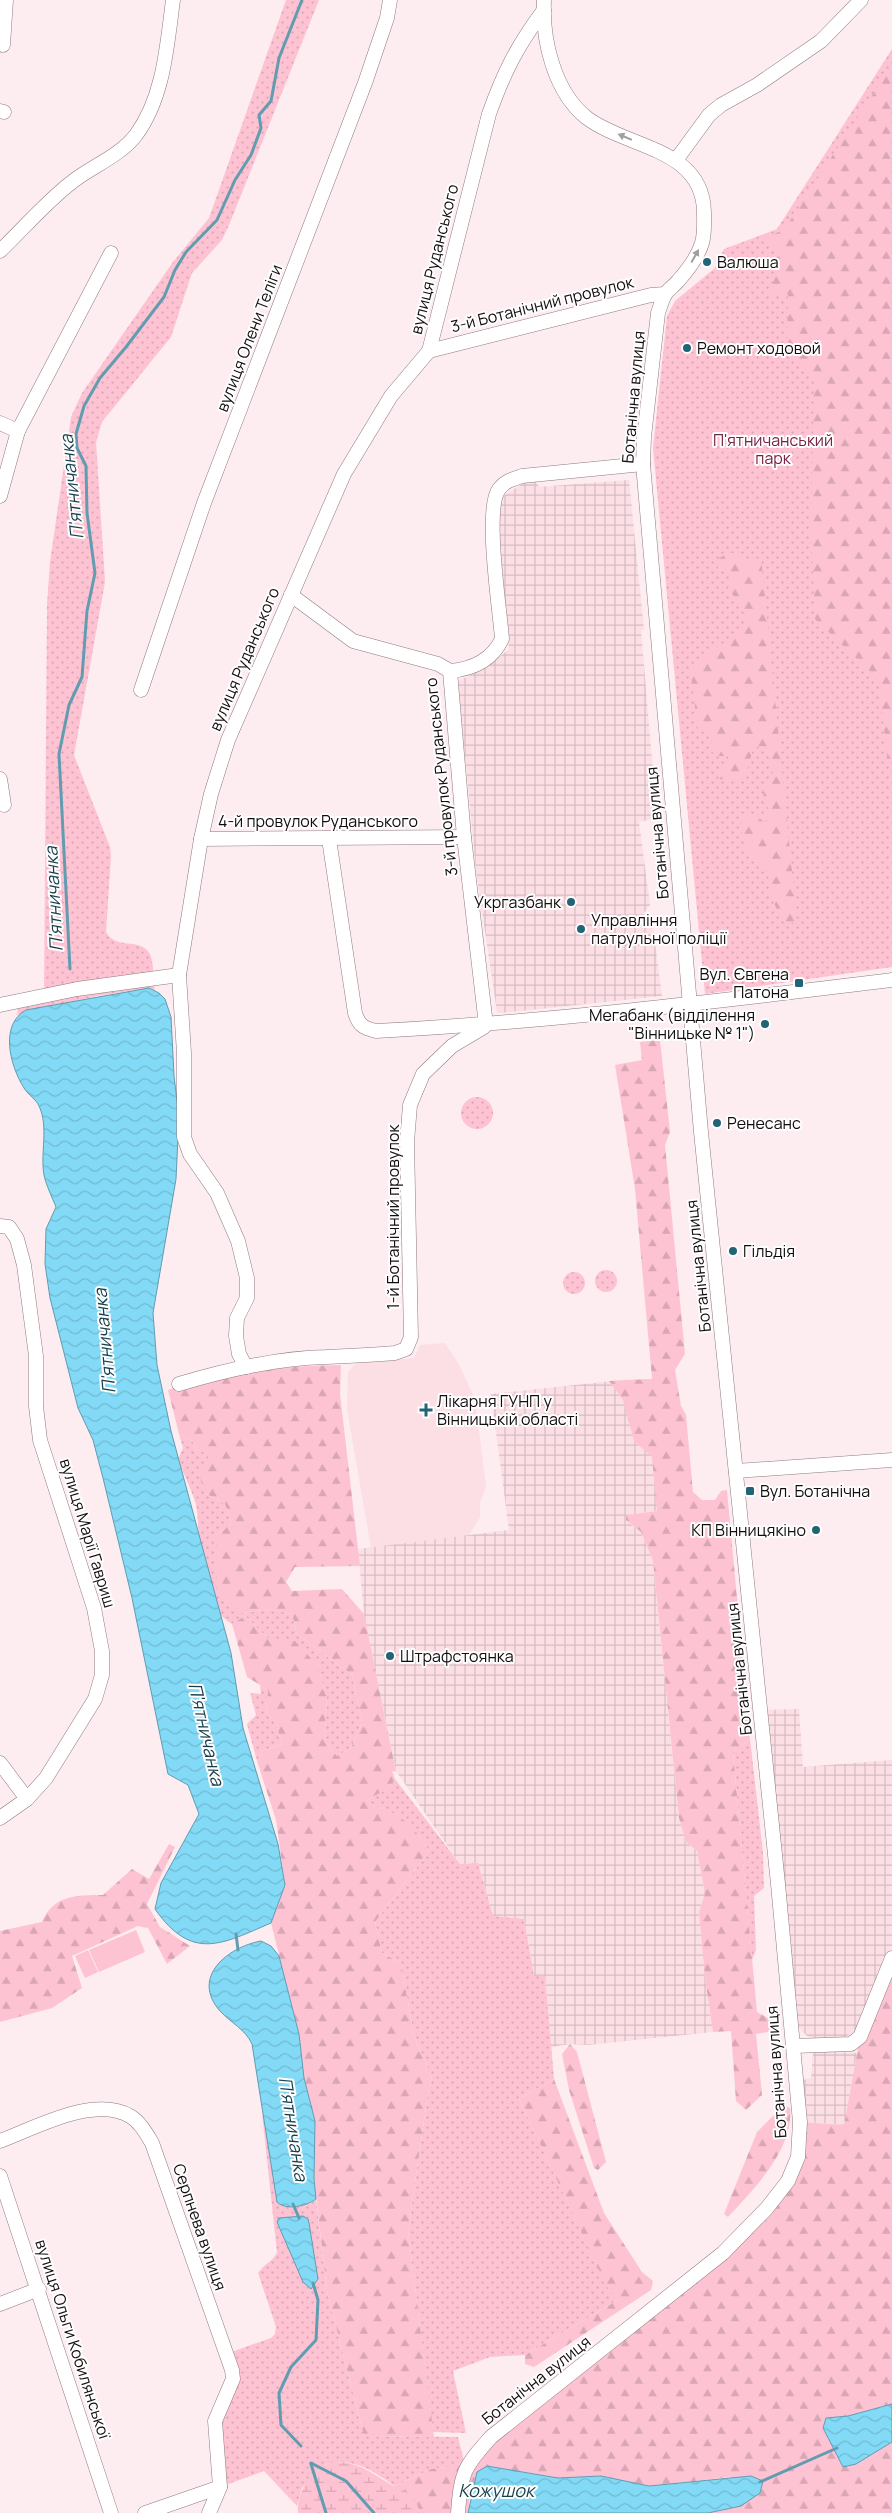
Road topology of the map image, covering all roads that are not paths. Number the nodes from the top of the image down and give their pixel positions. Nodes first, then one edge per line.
1 (6, 0) edge
2 (173, 0) edge
3 (390, 0) edge
4 (861, 0) edge
5 (544, 5) edge
6 (3, 45) dead end
7 (676, 160) junction
8 (0, 251) edge
9 (111, 253) dead end
10 (665, 294) junction
11 (429, 350) junction
12 (0, 423) edge
13 (18, 430) junction
14 (643, 464) junction
15 (0, 496) edge
16 (291, 596) junction
17 (450, 671) junction
18 (141, 690) dead end
19 (0, 779) edge
20 (4, 805) dead end
21 (464, 837) junction
22 (201, 839) junction
23 (329, 839) junction
24 (179, 975) junction
25 (892, 980) edge
26 (0, 1005) edge
27 (690, 1005) junction
28 (486, 1025) junction
29 (4, 1227) edge
30 (246, 1367) junction
31 (179, 1384) dead end
32 (892, 1460) edge
33 (736, 1471) junction
34 (0, 1763) edge
35 (27, 1799) junction
36 (0, 1818) edge
37 (892, 1958) edge
38 (794, 2046) junction
39 (0, 2141) edge
40 (0, 2176) edge
41 (39, 2289) junction
42 (0, 2304) edge
43 (220, 2487) junction
44 (112, 2513) edge
45 (144, 2513) edge
46 (209, 2513) edge
47 (458, 2513) edge

1 - 6 street
2 - 8 street
3 - 18 street, вулиця Олени Теліги
4 - 7 street
7 -> 5 street, Ботанічна вулиця
5 - 11 street, вулиця Руданського
10 -> 7 street, Ботанічна вулиця
9 - 13 street
10 - 11 street, 3-й Ботанічний провулок
10 - 14 street, Ботанічна вулиця
11 - 16 street, вулиця Руданського
12 - 13 street
13 - 15 street
14 - 17 street
14 - 27 street, Ботанічна вулиця
16 - 17 street, 3-й провулок Руданського
16 - 22 street, вулиця Руданського
17 - 21 street, 3-й провулок Руданського
19 - 20 street
21 - 23 street, 4-й провулок Руданського
21 - 28 street, 3-й провулок Руданського
22 - 23 street, 4-й провулок Руданського
22 - 24 street, вулиця Руданського
23 - 28 street, 1-й Ботанічний провулок
24 - 26 street
24 - 30 street, вулиця Руданського
25 - 27 street, 1-й Ботанічний провулок
27 - 28 street, 1-й Ботанічний провулок
27 - 33 street, Ботанічна вулиця
28 - 30 street, 1-й Ботанічний провулок
29 - 35 street, вулиця Марії Гавриш
30 - 31 street
32 - 33 street
33 - 38 street, Ботанічна вулиця
34 - 35 street
35 - 36 street, вулиця Марії Гавриш
37 - 38 street
38 - 47 street, Ботанічна вулиця
39 - 43 street, Серпнева вулиця
40 - 41 street, вулиця Ольги Кобилянської
41 - 42 street
41 - 44 street, вулиця Ольги Кобилянської
43 - 45 street
43 - 46 street

